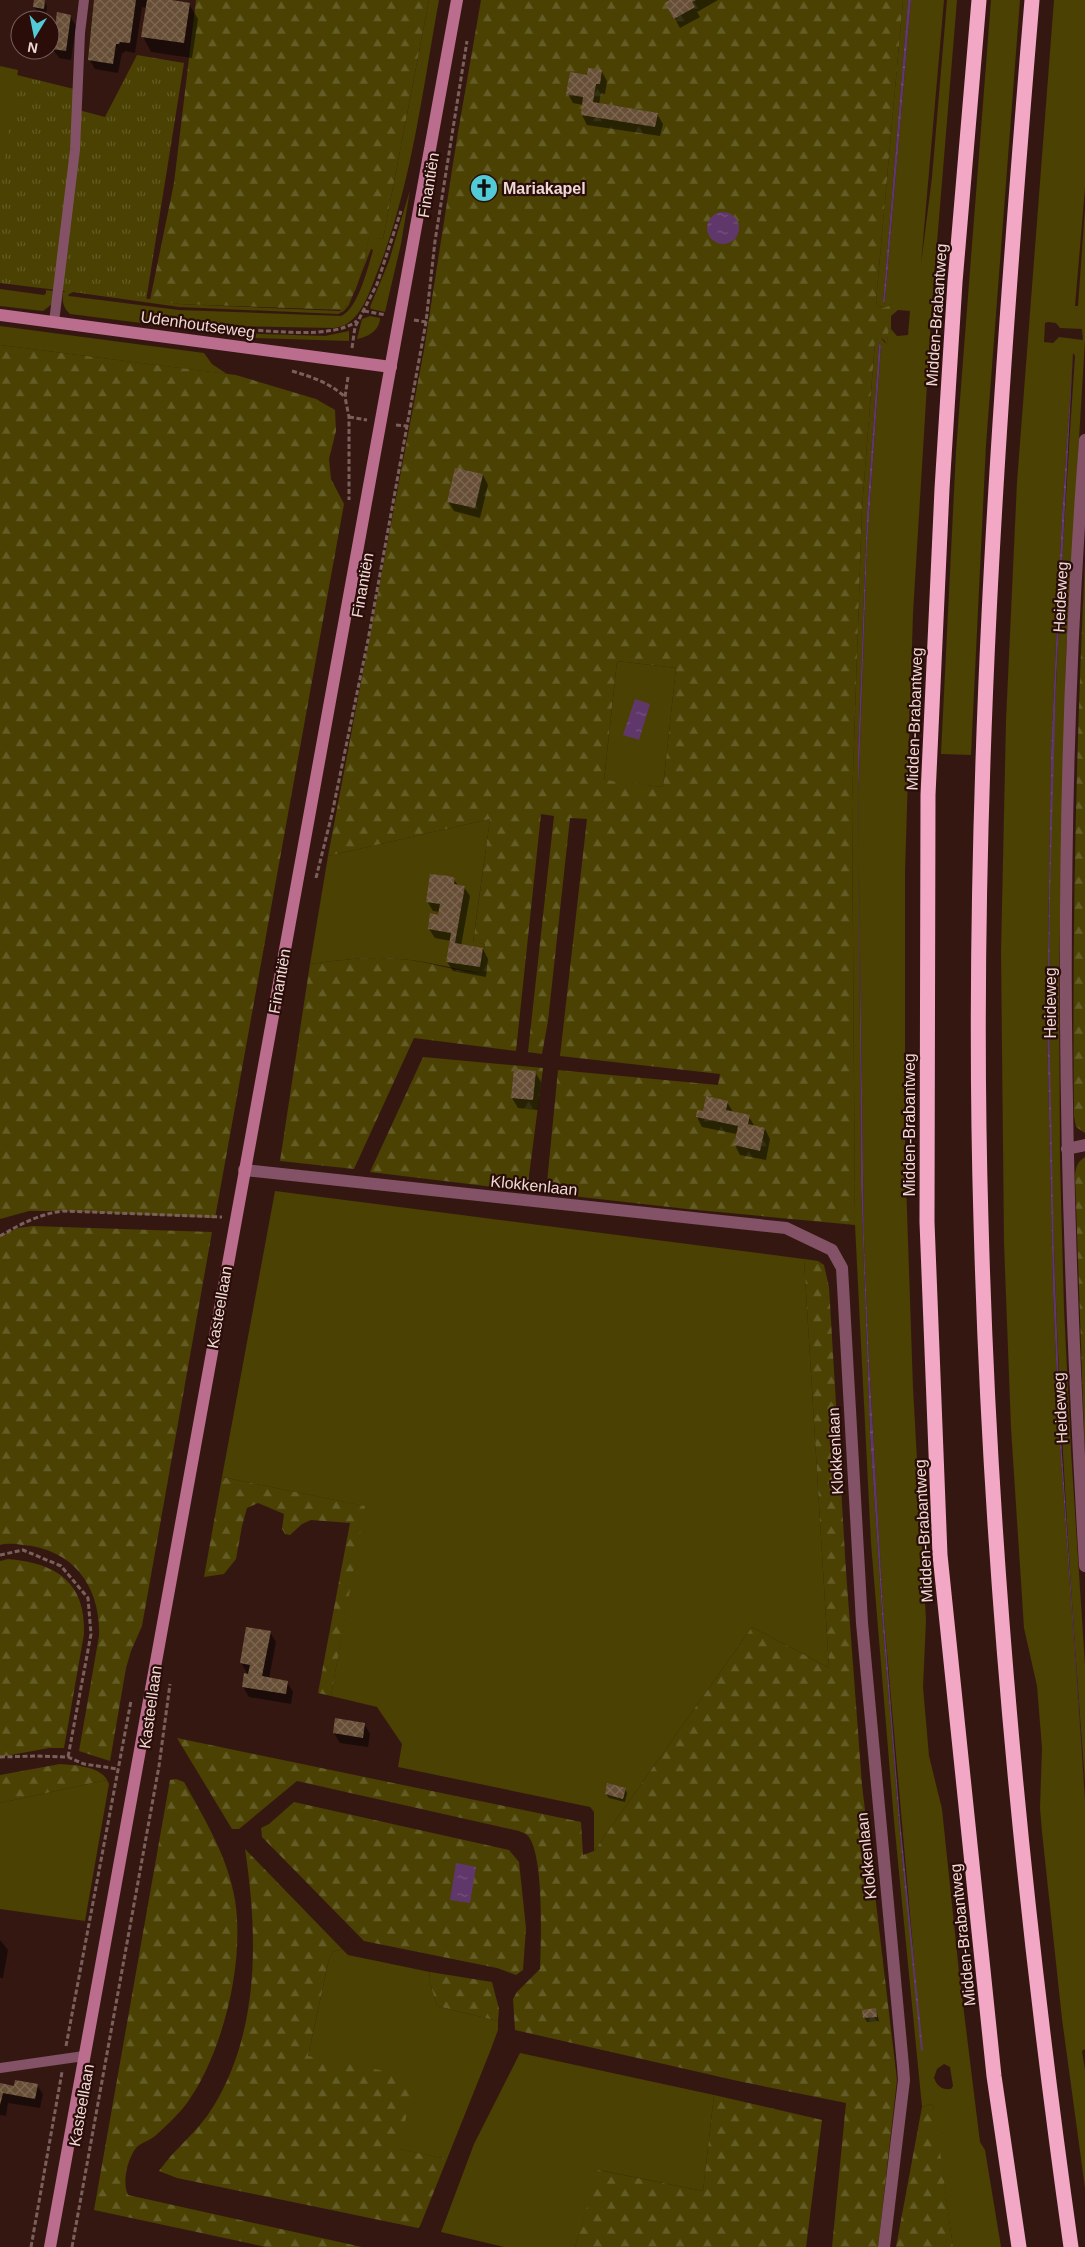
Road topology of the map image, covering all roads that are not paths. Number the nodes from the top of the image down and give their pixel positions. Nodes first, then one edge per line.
1 (84, 0) edge
2 (457, 0) edge
3 (979, 0) edge
4 (1032, 0) edge
5 (0, 315) edge
6 (54, 322) junction
7 (391, 367) junction
8 (1085, 440) edge
9 (1085, 1145) edge
10 (1067, 1149) junction
11 (244, 1170) junction
12 (1085, 1566) edge
13 (84, 2056) junction
14 (0, 2068) edge
15 (50, 2247) edge
16 (884, 2247) edge
17 (1019, 2247) edge
18 (1071, 2247) edge

1 - 6 lane
2 - 7 street, Finantiën
3 - 17 highway, Midden-Brabantweg
4 - 18 highway
5 - 6 street, Udenhoutseweg
6 - 7 street, Udenhoutseweg
7 - 11 street, Finantiën
8 - 10 street, Heideweg
9 - 10 street
10 - 12 street, Heideweg
11 - 13 street, Kasteellaan
11 - 16 street, Klokkenlaan
13 - 14 lane, Kasteellaan
13 - 15 street, Kasteellaan

